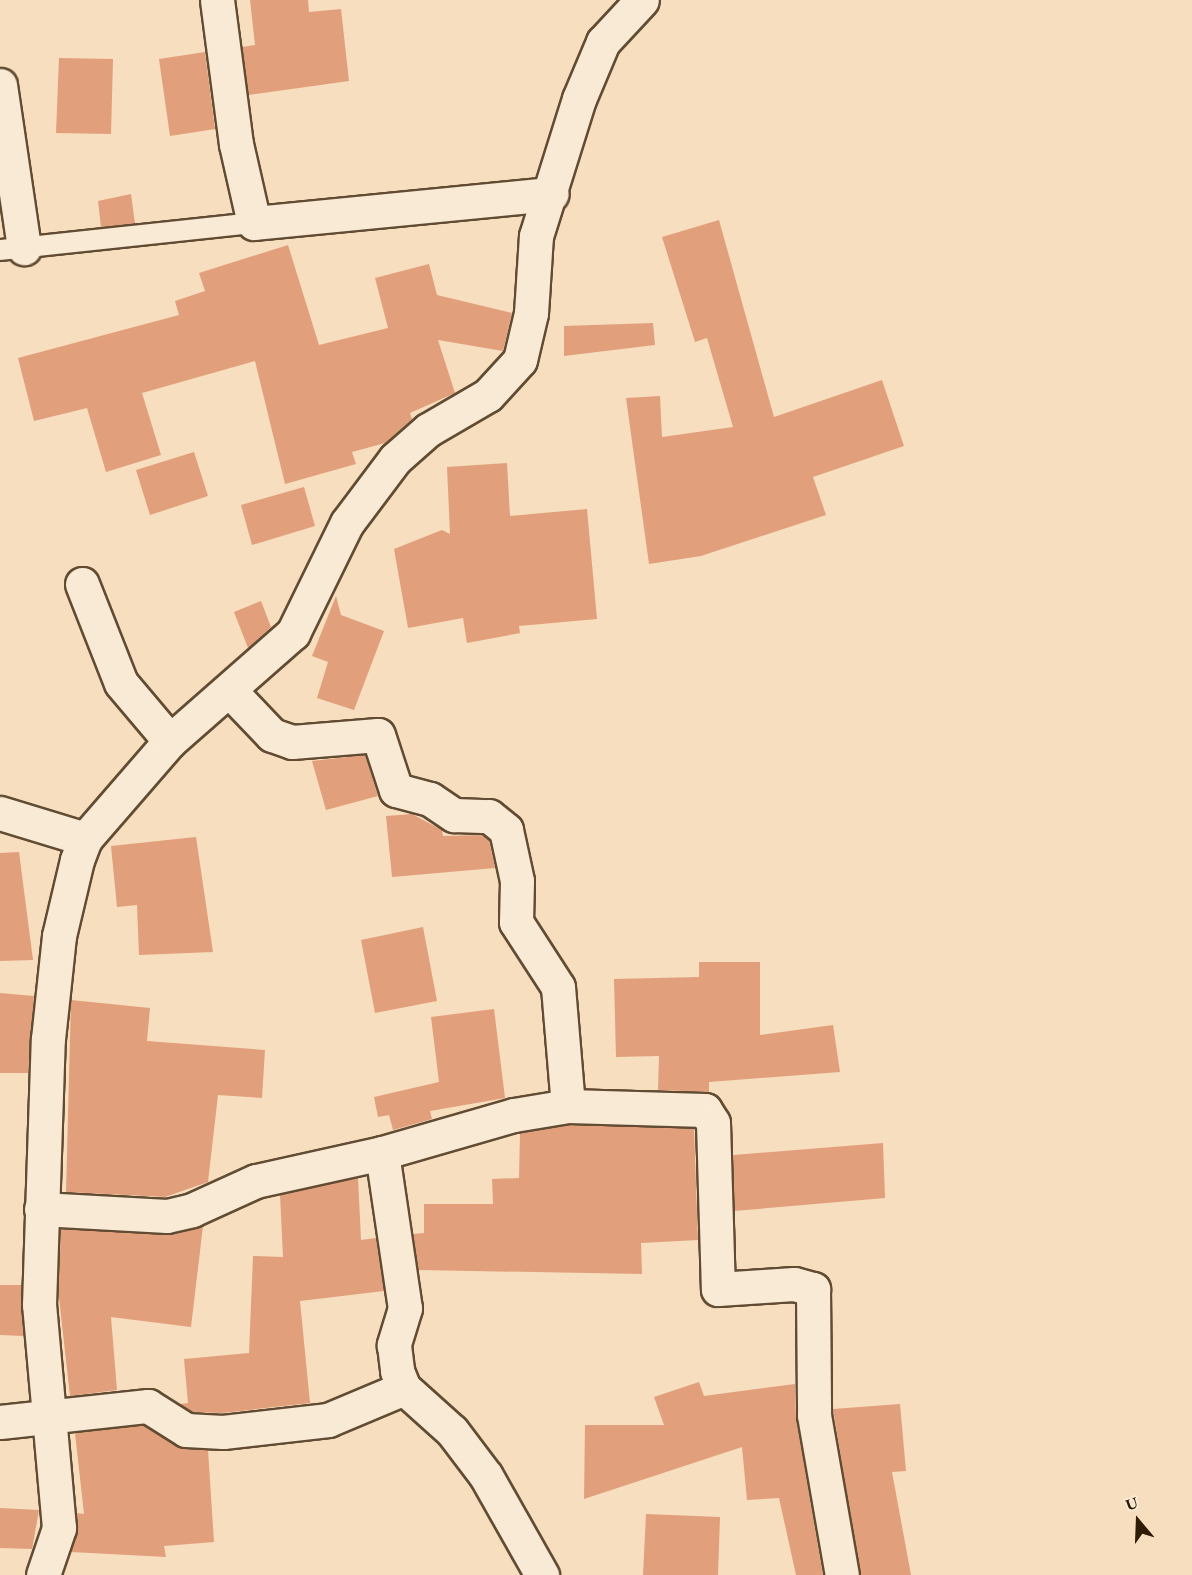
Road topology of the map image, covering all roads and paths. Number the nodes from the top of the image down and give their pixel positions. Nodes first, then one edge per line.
1 (217, 0) edge
2 (642, 0) edge
3 (0, 86) edge
4 (552, 194) junction
5 (254, 223) junction
6 (12, 249) edge
7 (82, 584) dead end
8 (229, 690) junction
9 (170, 741) junction
10 (0, 813) edge
11 (86, 839) junction
12 (568, 1106) junction
13 (382, 1153) junction
14 (41, 1209) junction
15 (404, 1388) junction
16 (51, 1418) junction
17 (0, 1422) edge
18 (43, 1575) edge
19 (542, 1575) edge
20 (842, 1575) edge

1 - 5 street
2 - 4 street
3 - 6 street
4 - 5 street
4 - 8 street
5 - 6 lane
7 - 9 street
8 - 9 street
8 - 12 street
9 - 11 street
10 - 11 street
11 - 14 street
12 - 13 street
12 - 20 street
13 - 14 street
13 - 15 street
14 - 16 street
15 - 16 street
15 - 19 street
16 - 17 street
16 - 18 street

